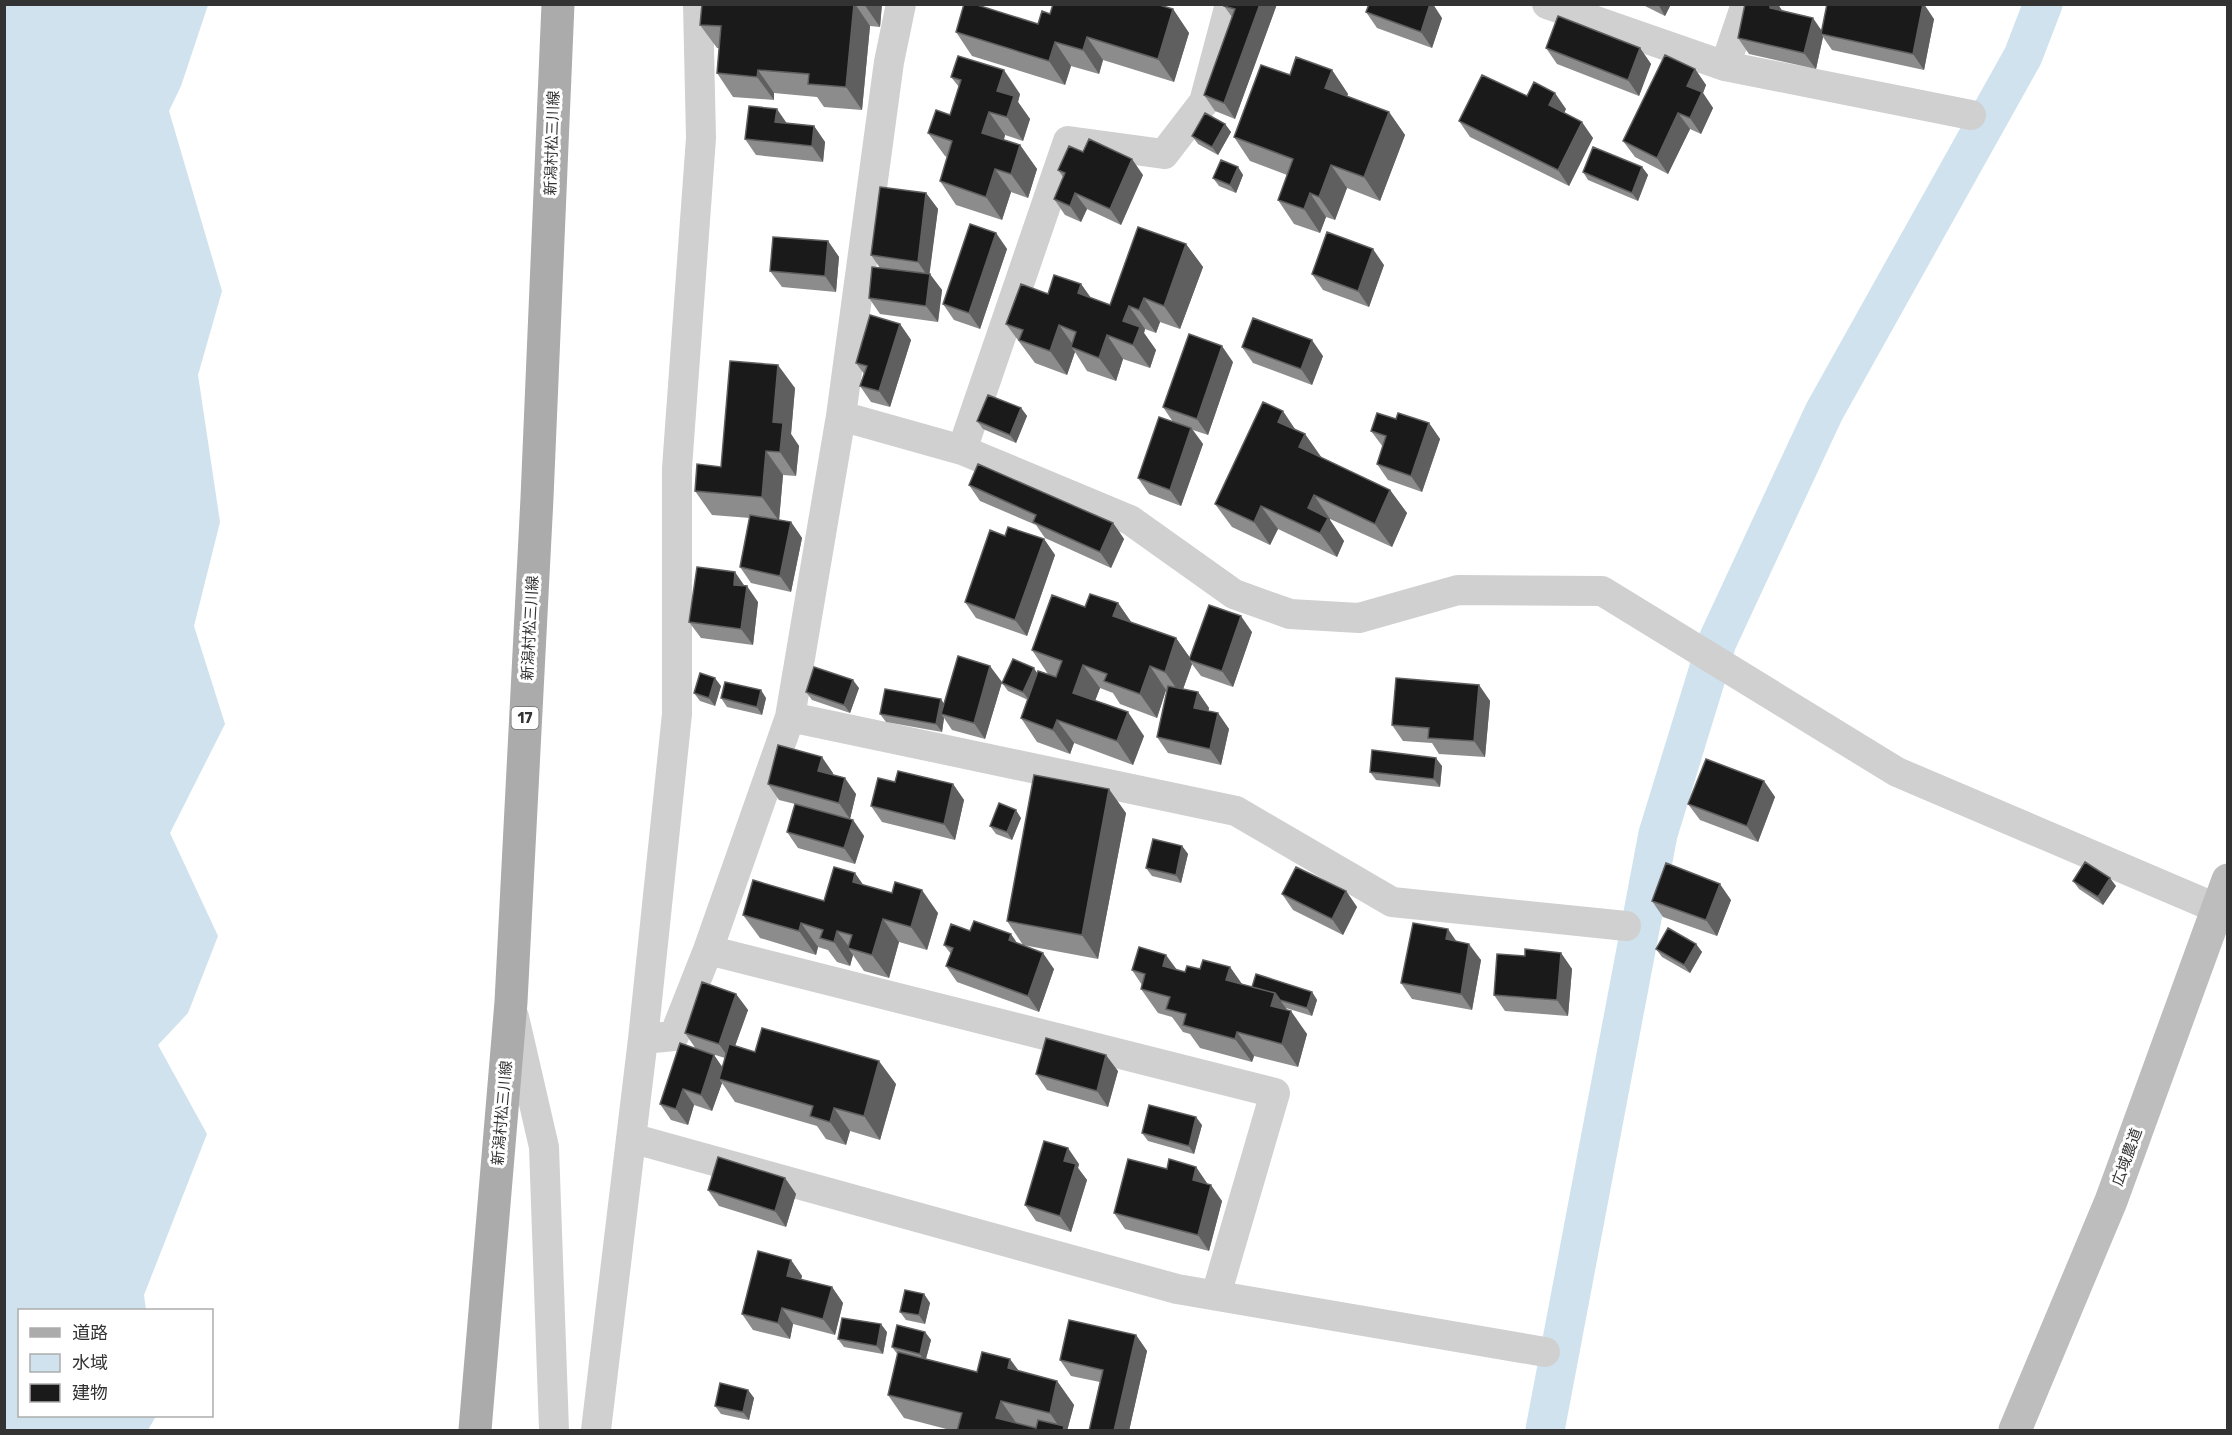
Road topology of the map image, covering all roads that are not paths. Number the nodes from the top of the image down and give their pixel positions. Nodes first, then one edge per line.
1 (558, 4) edge
2 (698, 4) edge
3 (901, 4) edge
4 (1230, 4) edge
5 (1547, 4) edge
6 (1746, 4) edge
7 (1725, 66) junction
8 (1971, 115) dead end
9 (841, 416) junction
10 (962, 450) junction
11 (790, 717) junction
12 (2222, 894) edge
13 (1626, 926) dead end
14 (708, 950) junction
15 (511, 1002) junction
16 (643, 1040) junction
17 (631, 1138) junction
18 (1216, 1295) junction
19 (1545, 1352) dead end
20 (475, 1431) edge
21 (554, 1431) edge
22 (596, 1431) edge
23 (2015, 1431) edge

1 - 15 main road, 新潟村松三川線 / 17
2 - 16 street
3 - 9 street
4 - 10 street
5 - 7 street
6 - 7 street
7 - 8 street
9 - 10 street
9 - 11 street
10 - 12 street
11 - 13 street
11 - 14 street
12 - 23 street, 広域農道
14 - 16 street
14 - 18 street
15 - 20 main road, 新潟村松三川線 / 17
15 - 21 street
16 - 17 street
17 - 18 street
17 - 22 street
18 - 19 street

